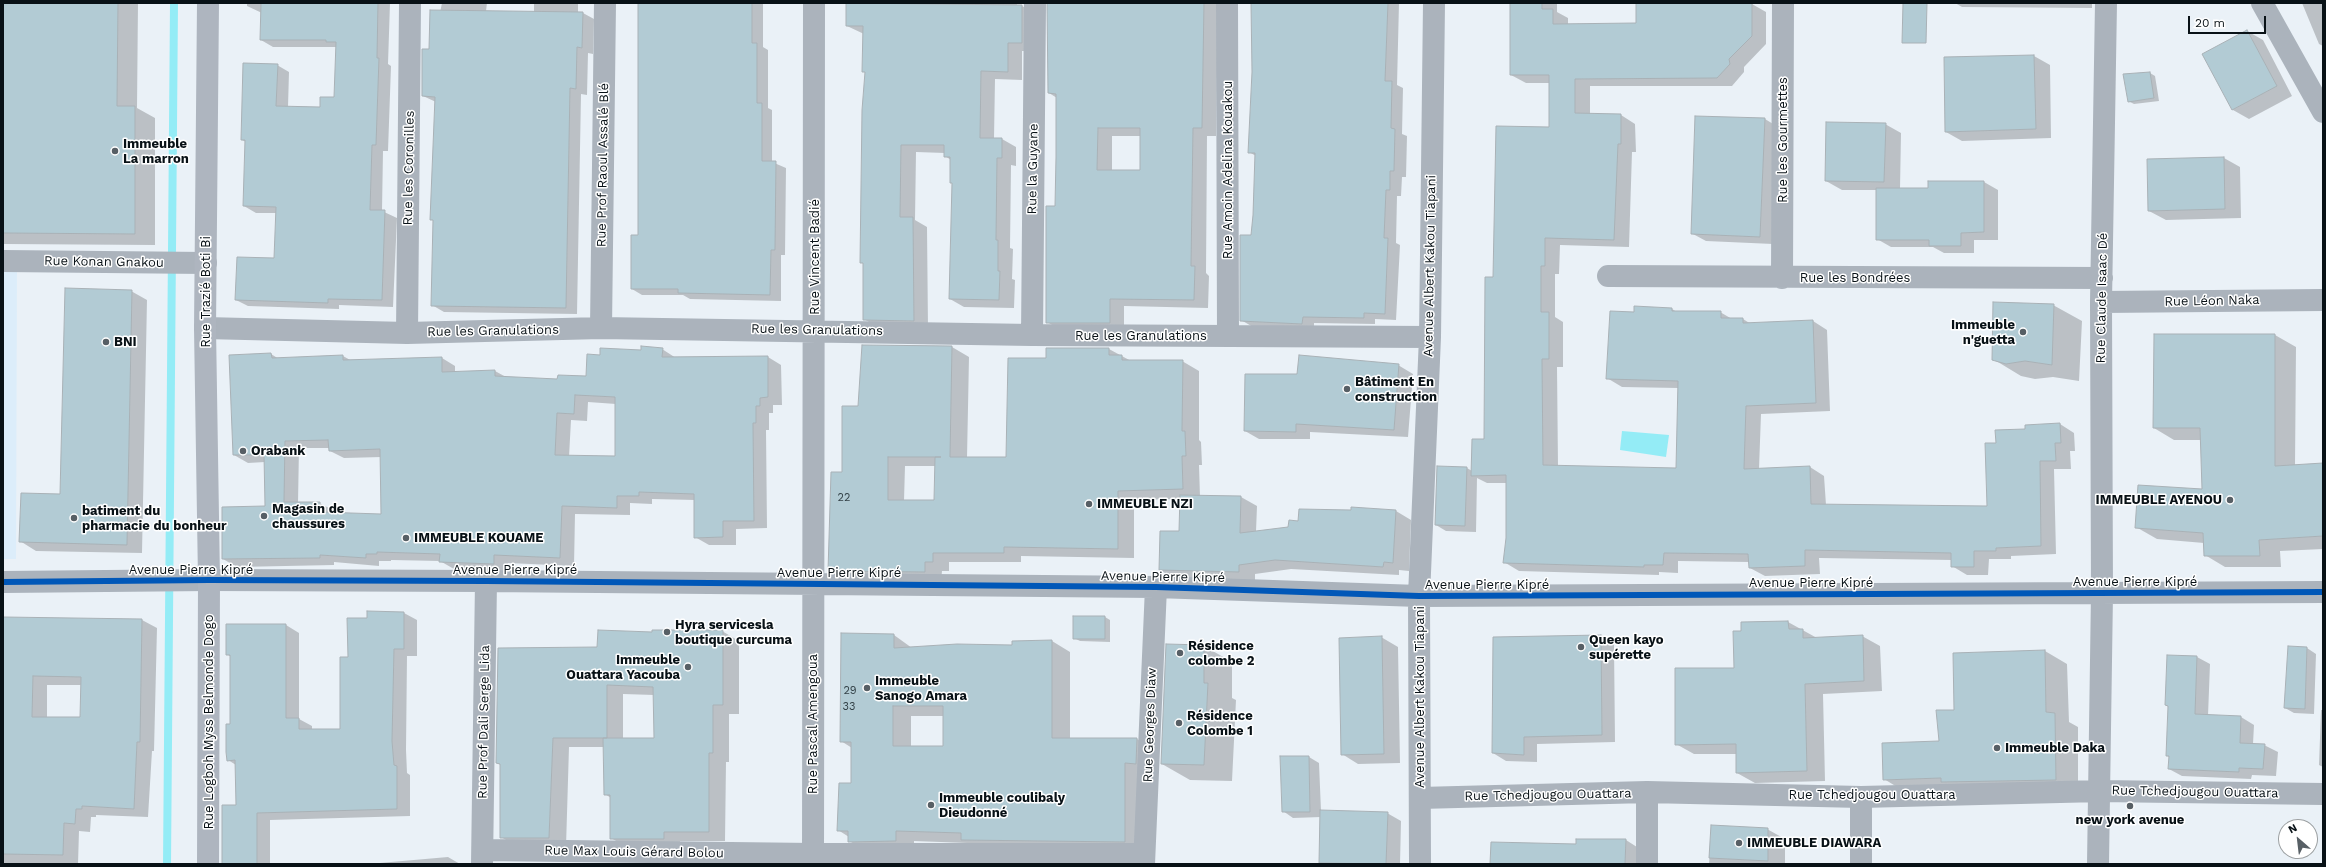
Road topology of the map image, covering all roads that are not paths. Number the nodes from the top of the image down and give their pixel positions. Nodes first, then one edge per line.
1 (208, 3) edge
2 (410, 3) edge
3 (605, 3) edge
4 (814, 3) edge
5 (1035, 3) edge
6 (1228, 3) edge
7 (1434, 3) edge
8 (1783, 3) edge
9 (2106, 3) edge
10 (2262, 3) edge
11 (2323, 112) edge
12 (3, 261) edge
13 (206, 263) junction
14 (1608, 276) dead end
15 (1782, 278) junction
16 (2102, 278) junction
17 (2323, 300) edge
18 (2100, 302) junction
19 (205, 328) junction
20 (601, 328) junction
21 (815, 330) junction
22 (407, 333) junction
23 (1032, 335) junction
24 (1228, 336) junction
25 (1430, 337) junction
26 (209, 580) junction
27 (486, 581) junction
28 (3, 582) edge
29 (813, 584) junction
30 (1156, 587) junction
31 (2323, 592) edge
32 (2102, 593) junction
33 (1419, 596) junction
34 (2100, 791) junction
35 (1647, 792) junction
36 (2323, 794) edge
37 (1861, 797) junction
38 (1420, 798) junction
39 (483, 857) edge
40 (813, 859) edge
41 (1144, 859) edge
42 (208, 864) edge
43 (1420, 864) edge
44 (1647, 864) edge
45 (1861, 864) edge
46 (2098, 864) edge

1 - 13 main road, Rue Trazié Boti Bi
2 - 22 street, Rue les Coronilles
3 - 20 street, Rue Prof Raoul Assalé Blé
4 - 21 street, Rue Vincent Badié
5 - 23 street, Rue la Guyane
6 - 24 street, Rue Amoin Adelina Kouakou
7 - 25 street, Avenue Albert Kakou Tiapani
8 - 15 street, Rue les Gourmettes
9 - 16 street, Rue Claude Isaac Dé
10 - 11 street
12 - 13 street, Rue Konan Gnakou
13 - 19 main road, Rue Trazié Boti Bi
14 - 15 street, Rue les Bondrées
15 - 16 street, Rue les Bondrées
16 - 18 street, Rue Claude Isaac Dé
17 - 18 street, Rue Léon Naka
18 - 32 street, Rue Claude Isaac Dé
19 - 22 street, Rue les Granulations
19 - 26 main road, Rue Trazié Boti Bi
20 - 21 street, Rue les Granulations
20 - 22 street, Rue les Granulations
21 - 23 street, Rue les Granulations
21 - 29 street, Rue Vincent Badié
23 - 24 street, Rue les Granulations
24 - 25 street, Rue les Granulations
25 - 33 street, Avenue Albert Kakou Tiapani
26 - 27 street, Avenue Pierre Kipré
26 - 28 street, Avenue Pierre Kipré
26 - 42 main road, Rue Logboh Myss Belmonde Dogo
27 - 29 street, Avenue Pierre Kipré
27 - 39 street, Rue Prof Dali Serge Lida
29 - 30 street, Avenue Pierre Kipré
29 - 40 street, Rue Pascal Amengoua
30 - 33 street, Avenue Pierre Kipré
30 - 41 street, Rue Georges Diaw
31 - 32 street, Avenue Pierre Kipré
32 - 33 street, Avenue Pierre Kipré
32 - 34 street, Rue Claude Isaac Dé
33 - 38 street, Avenue Albert Kakou Tiapani
34 - 36 street, Rue Tchedjougou Ouattara
34 - 37 street, Rue Tchedjougou Ouattara
34 - 46 street, Rue Claude Isaac Dé
35 - 37 street, Rue Tchedjougou Ouattara
35 - 38 street, Rue Tchedjougou Ouattara
35 - 44 street
37 - 45 street
38 - 43 street, Avenue Albert Kakou Tiapani
39 - 40 street, Rue Max Louis Gérard Bolou
40 - 41 street, Rue Max Louis Gérard Bolou

